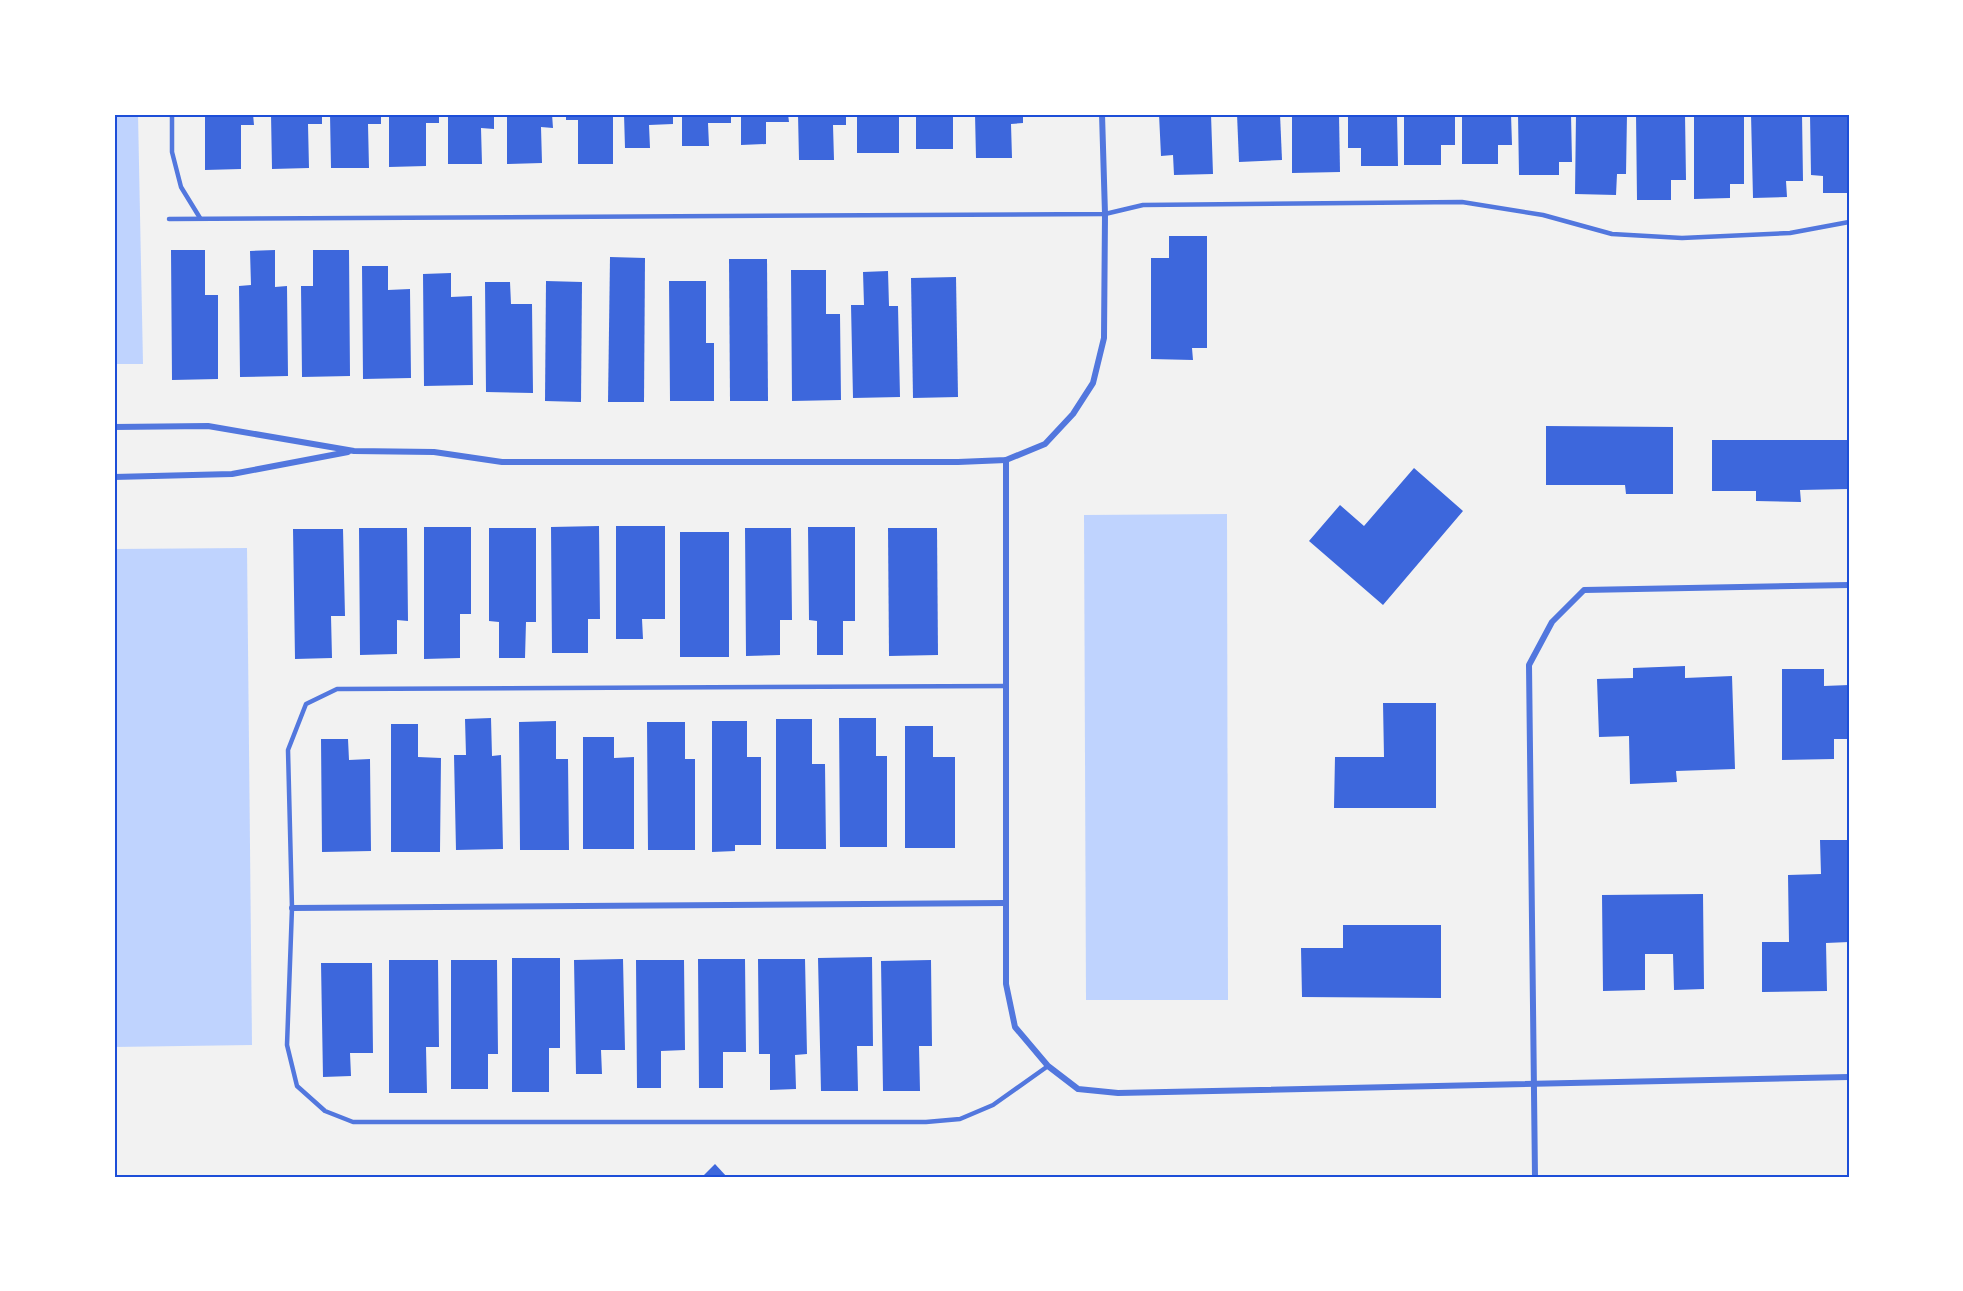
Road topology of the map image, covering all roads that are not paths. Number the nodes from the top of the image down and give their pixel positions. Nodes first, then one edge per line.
1 (172, 114) edge
2 (1102, 114) edge
3 (1105, 214) junction
4 (200, 218) junction
5 (169, 219) dead end
6 (1849, 222) edge
7 (114, 427) edge
8 (354, 451) junction
9 (1006, 460) junction
10 (114, 477) edge
11 (1849, 585) edge
12 (1006, 686) junction
13 (1005, 903) junction
14 (292, 908) junction
15 (1048, 1066) junction
16 (1849, 1077) edge
17 (1533, 1083) junction
18 (1535, 1177) edge

1 - 4 lane
2 - 3 street
3 - 4 lane
3 - 6 lane
3 - 9 street
4 - 5 lane
7 - 8 street
8 - 9 street
8 - 10 street
9 - 12 street
11 - 17 street
12 - 13 street
12 - 14 lane
13 - 14 street
13 - 15 street
14 - 15 lane
15 - 17 street
16 - 17 street
17 - 18 street

